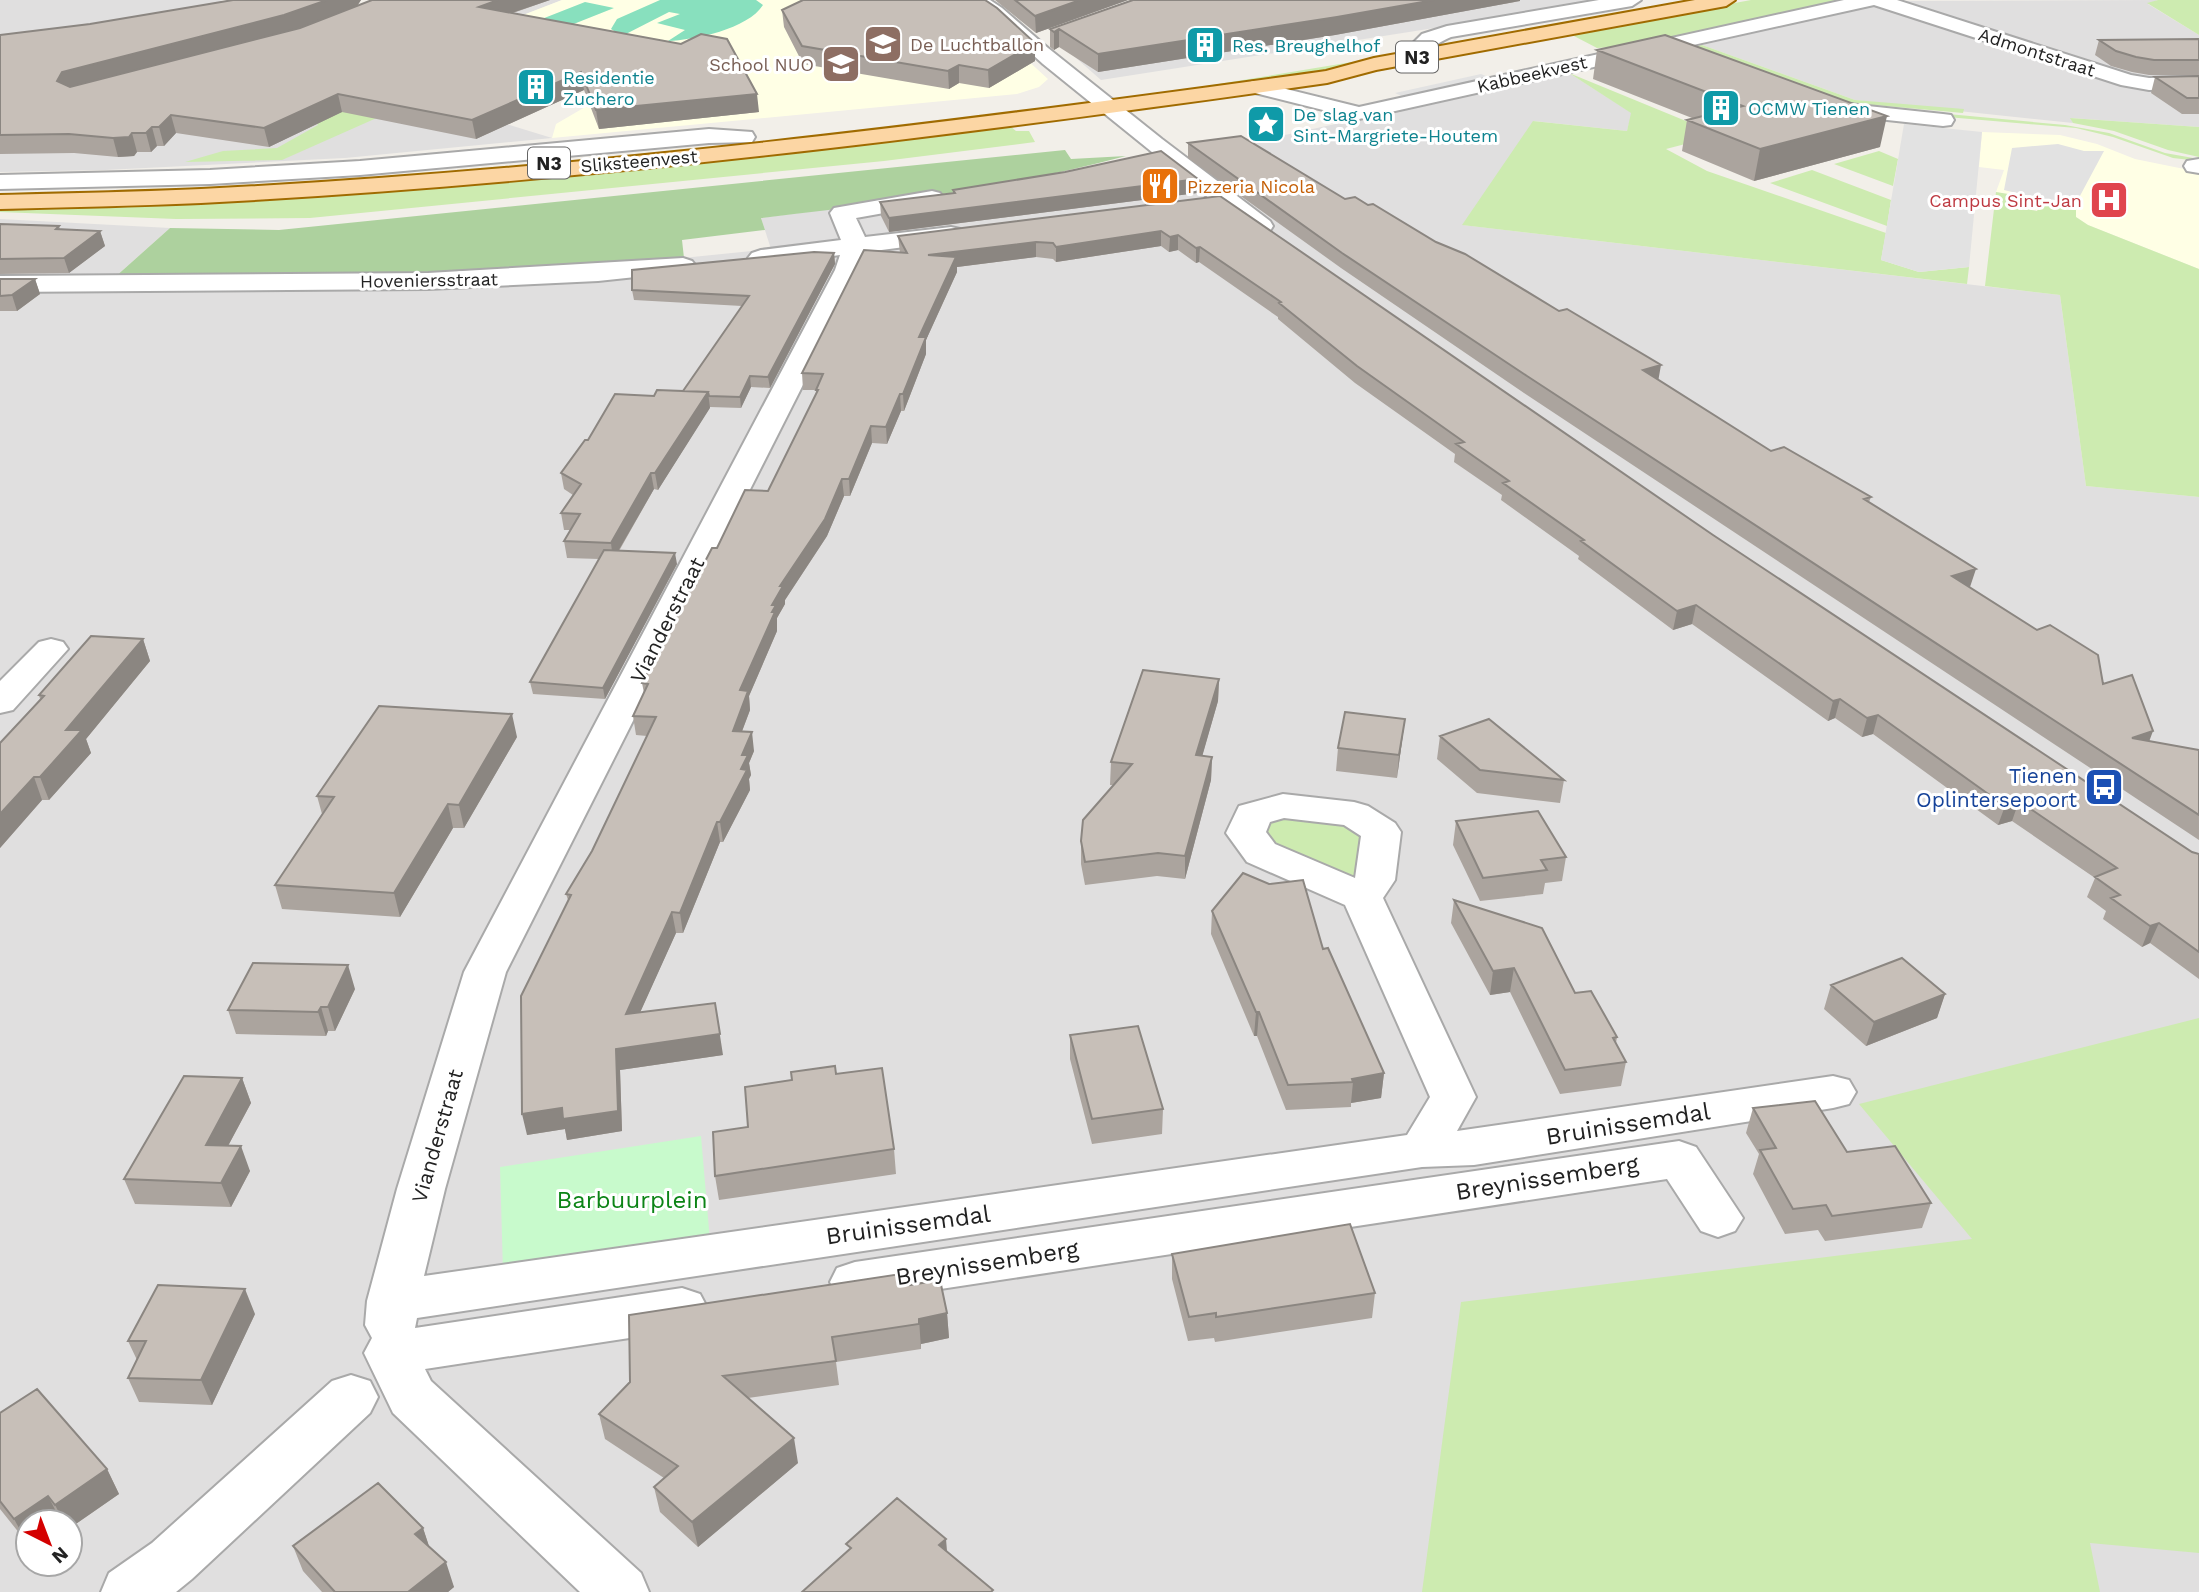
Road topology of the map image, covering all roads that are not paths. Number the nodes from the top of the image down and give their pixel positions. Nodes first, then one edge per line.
1 (975, 0) edge
2 (1632, 0) edge
3 (1701, 0) edge
4 (1726, 0) edge
5 (1870, 0) edge
6 (1878, 0) edge
7 (1554, 31) junction
8 (1052, 37) edge
9 (1032, 44) junction
10 (1419, 47) junction
11 (1657, 47) junction
12 (1606, 58) junction
13 (1696, 61) edge
14 (2199, 83) edge
15 (1254, 87) junction
16 (1101, 101) junction
17 (1806, 102) edge
18 (1943, 120) dead end
19 (744, 137) junction
20 (0, 183) edge
21 (0, 195) edge
22 (948, 196) edge
23 (0, 202) edge
24 (979, 231) edge
25 (1281, 240) edge
26 (856, 246) junction
27 (743, 260) edge
28 (701, 264) edge
29 (0, 284) edge
30 (51, 649) dead end
31 (0, 702) edge
32 (1362, 897) dead end
33 (1833, 1092) dead end
34 (1422, 1150) junction
35 (1718, 1218) dead end
36 (815, 1289) edge
37 (719, 1303) edge
38 (391, 1327) junction
39 (351, 1396) dead end
40 (130, 1592) edge
41 (620, 1592) edge

1 - 9 street
2 - 10 street, Kabbeekvest
3 - 10 main road, Kabbeekvest / N3
4 - 7 main road, Kabbeekvest / N3
5 - 11 street, Kabbeekvest
6 - 14 street, Admontstraat
7 - 12 street, Kabbeekvest
7 - 15 main road, Kabbeekvest / N3
8 - 9 street
9 - 16 street
10 - 16 main road, Kabbeekvest / N3
11 - 12 street, Kabbeekvest
11 - 13 street
12 - 15 street, Kabbeekvest
15 - 16 main road, Kabbeekvest / N3
16 - 19 main road, Sliksteenvest / N3
16 - 23 main road, Sliksteenvest / N3
16 - 25 street
17 - 18 street
19 - 20 street, Sliksteenvest
19 - 21 main road, Sliksteenvest / N3
22 - 26 street
24 - 26 street
26 - 27 street
26 - 38 street, Vianderstraat
28 - 29 street, Hoveniersstraat
30 - 31 street
32 - 34 street
33 - 34 street, Bruinissemdal
34 - 38 street, Bruinissemdal
35 - 36 street, Breynissemberg
37 - 38 street
38 - 41 street
39 - 40 street

